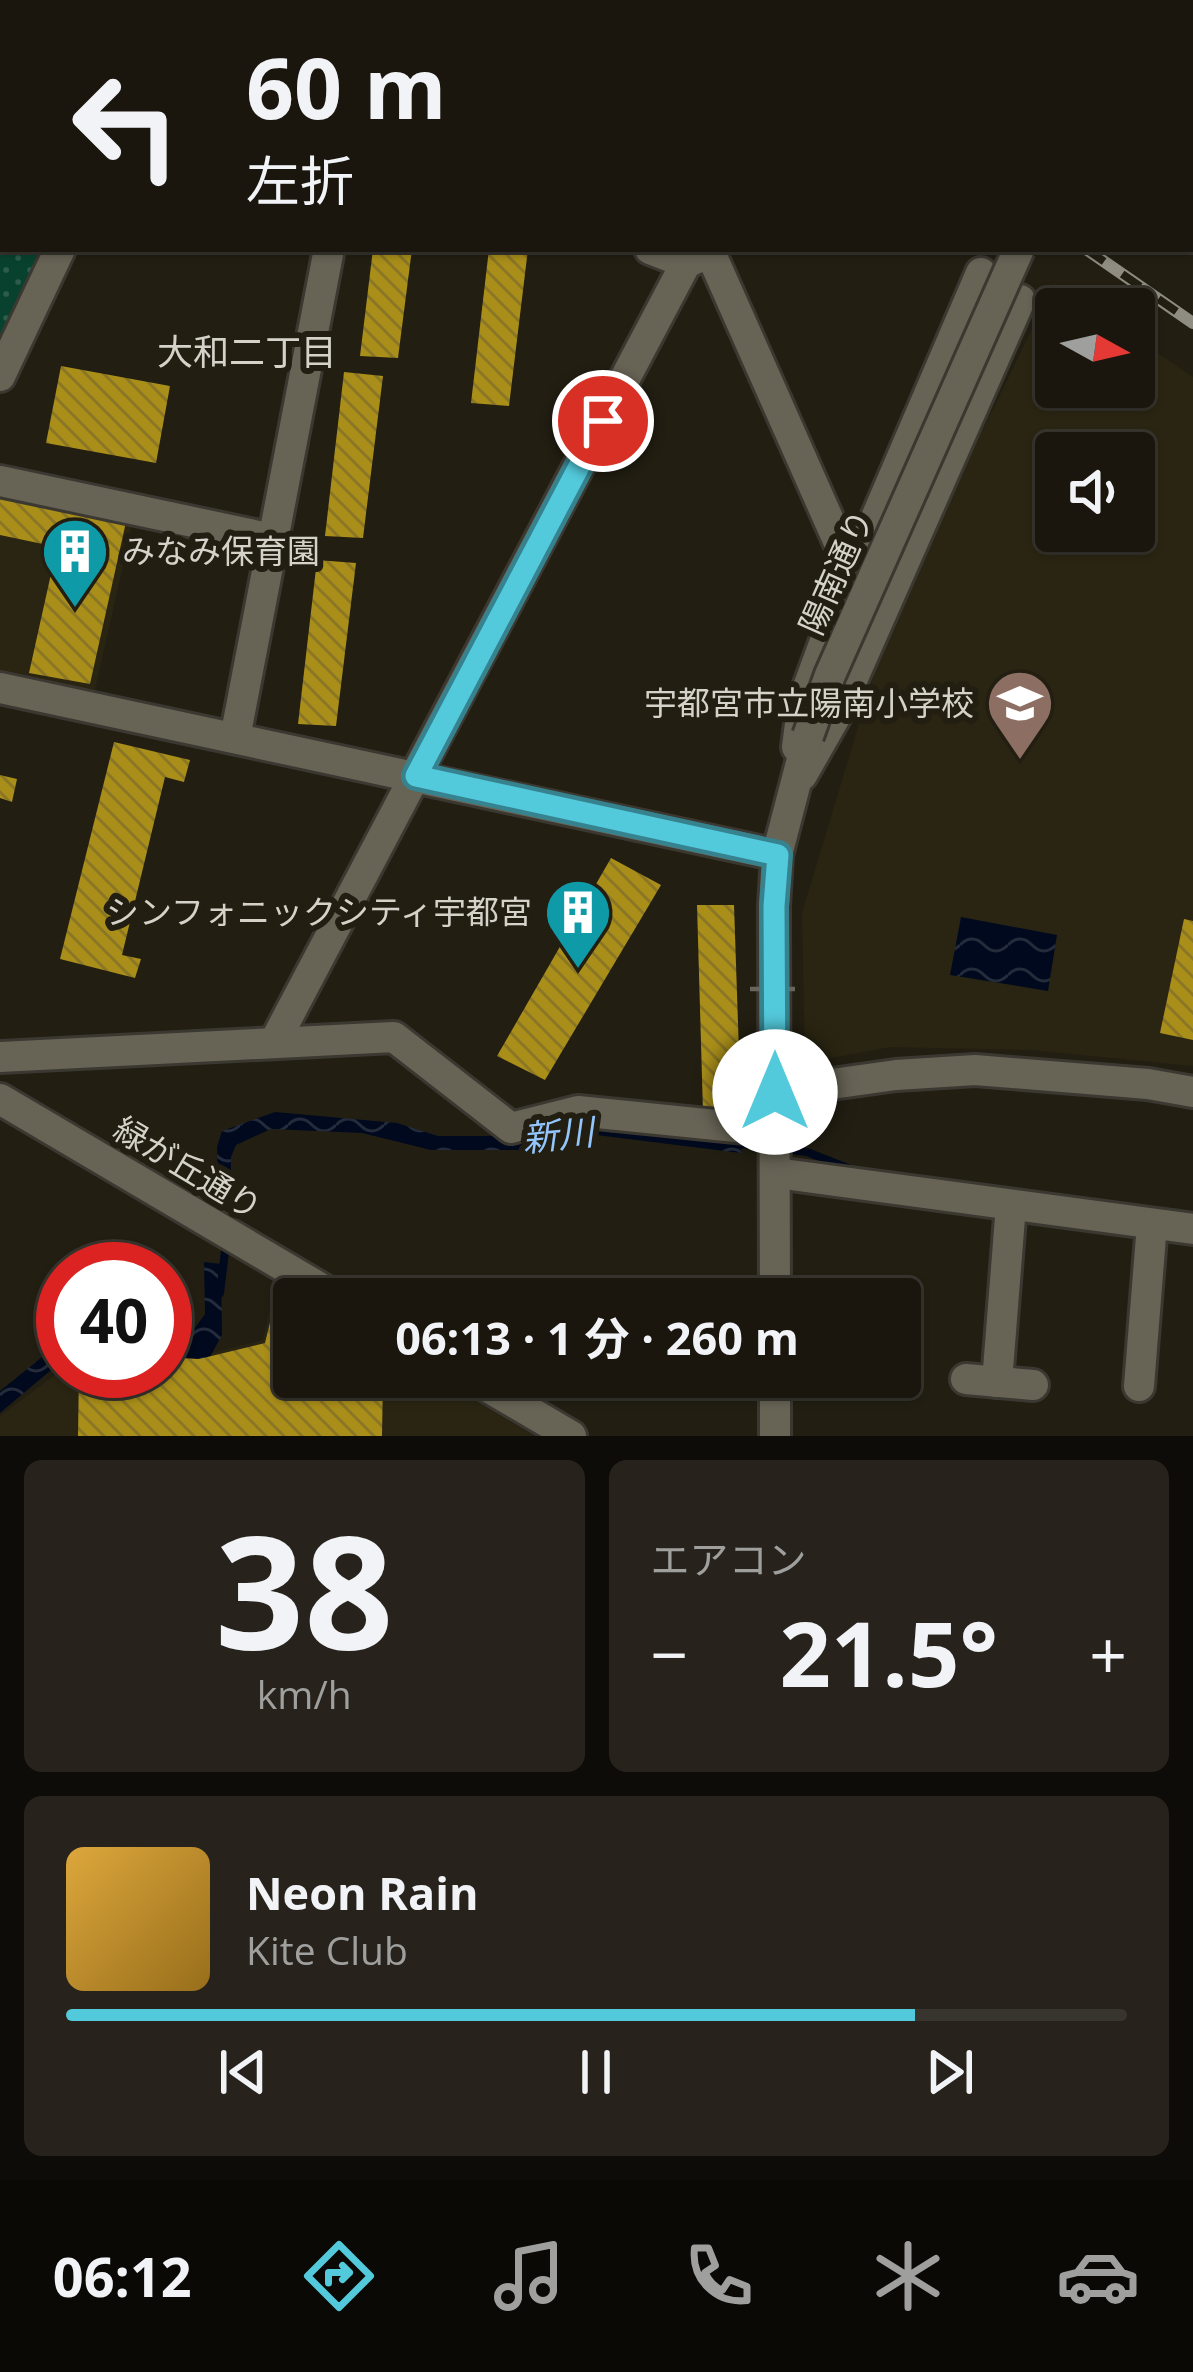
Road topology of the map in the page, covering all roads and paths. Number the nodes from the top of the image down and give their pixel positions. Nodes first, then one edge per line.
1 (59, 252) edge
2 (328, 252) edge
3 (1018, 252) edge
4 (702, 255) edge
5 (982, 273) dead end
6 (1020, 300) dead end
7 (0, 376) edge
8 (0, 481) edge
9 (272, 539) junction
10 (854, 567) junction
11 (0, 688) edge
12 (235, 738) junction
13 (416, 776) junction
14 (790, 796) junction
15 (778, 855) junction
16 (749, 989) dead end
17 (795, 989) dead end
18 (275, 1041) junction
19 (0, 1058) edge
20 (775, 1092) junction
21 (1193, 1092) edge
22 (0, 1100) edge
23 (775, 1131) junction
24 (776, 1173) junction
25 (1011, 1205) junction
26 (1152, 1224) junction
27 (1193, 1229) edge
28 (303, 1278) edge
29 (776, 1278) edge
30 (1033, 1385) dead end
31 (1139, 1386) dead end
32 (507, 1398) edge
33 (775, 1398) edge
34 (571, 1436) edge
35 (775, 1436) edge

1 - 7 street
2 - 9 street
3 - 14 street, 陽南通り, bridge
4 - 10 street
4 - 13 street
5 - 10 street
6 - 14 street
8 - 9 street
9 - 12 street
10 - 14 street
11 - 12 street
12 - 13 street
13 - 15 street
13 - 18 street
14 - 15 street, 陽南通り
15 - 20 street, 陽南通り
16 - 17 path, bridge
18 - 19 street
18 - 23 street
20 - 21 street
20 - 23 street, 陽南通り
22 - 28 street, 緑が丘通り
23 - 24 street, 陽南通り
24 - 25 street
24 - 29 street, 陽南通り
25 - 26 street
25 - 30 street
26 - 27 street
26 - 31 street
32 - 34 street
33 - 35 street

